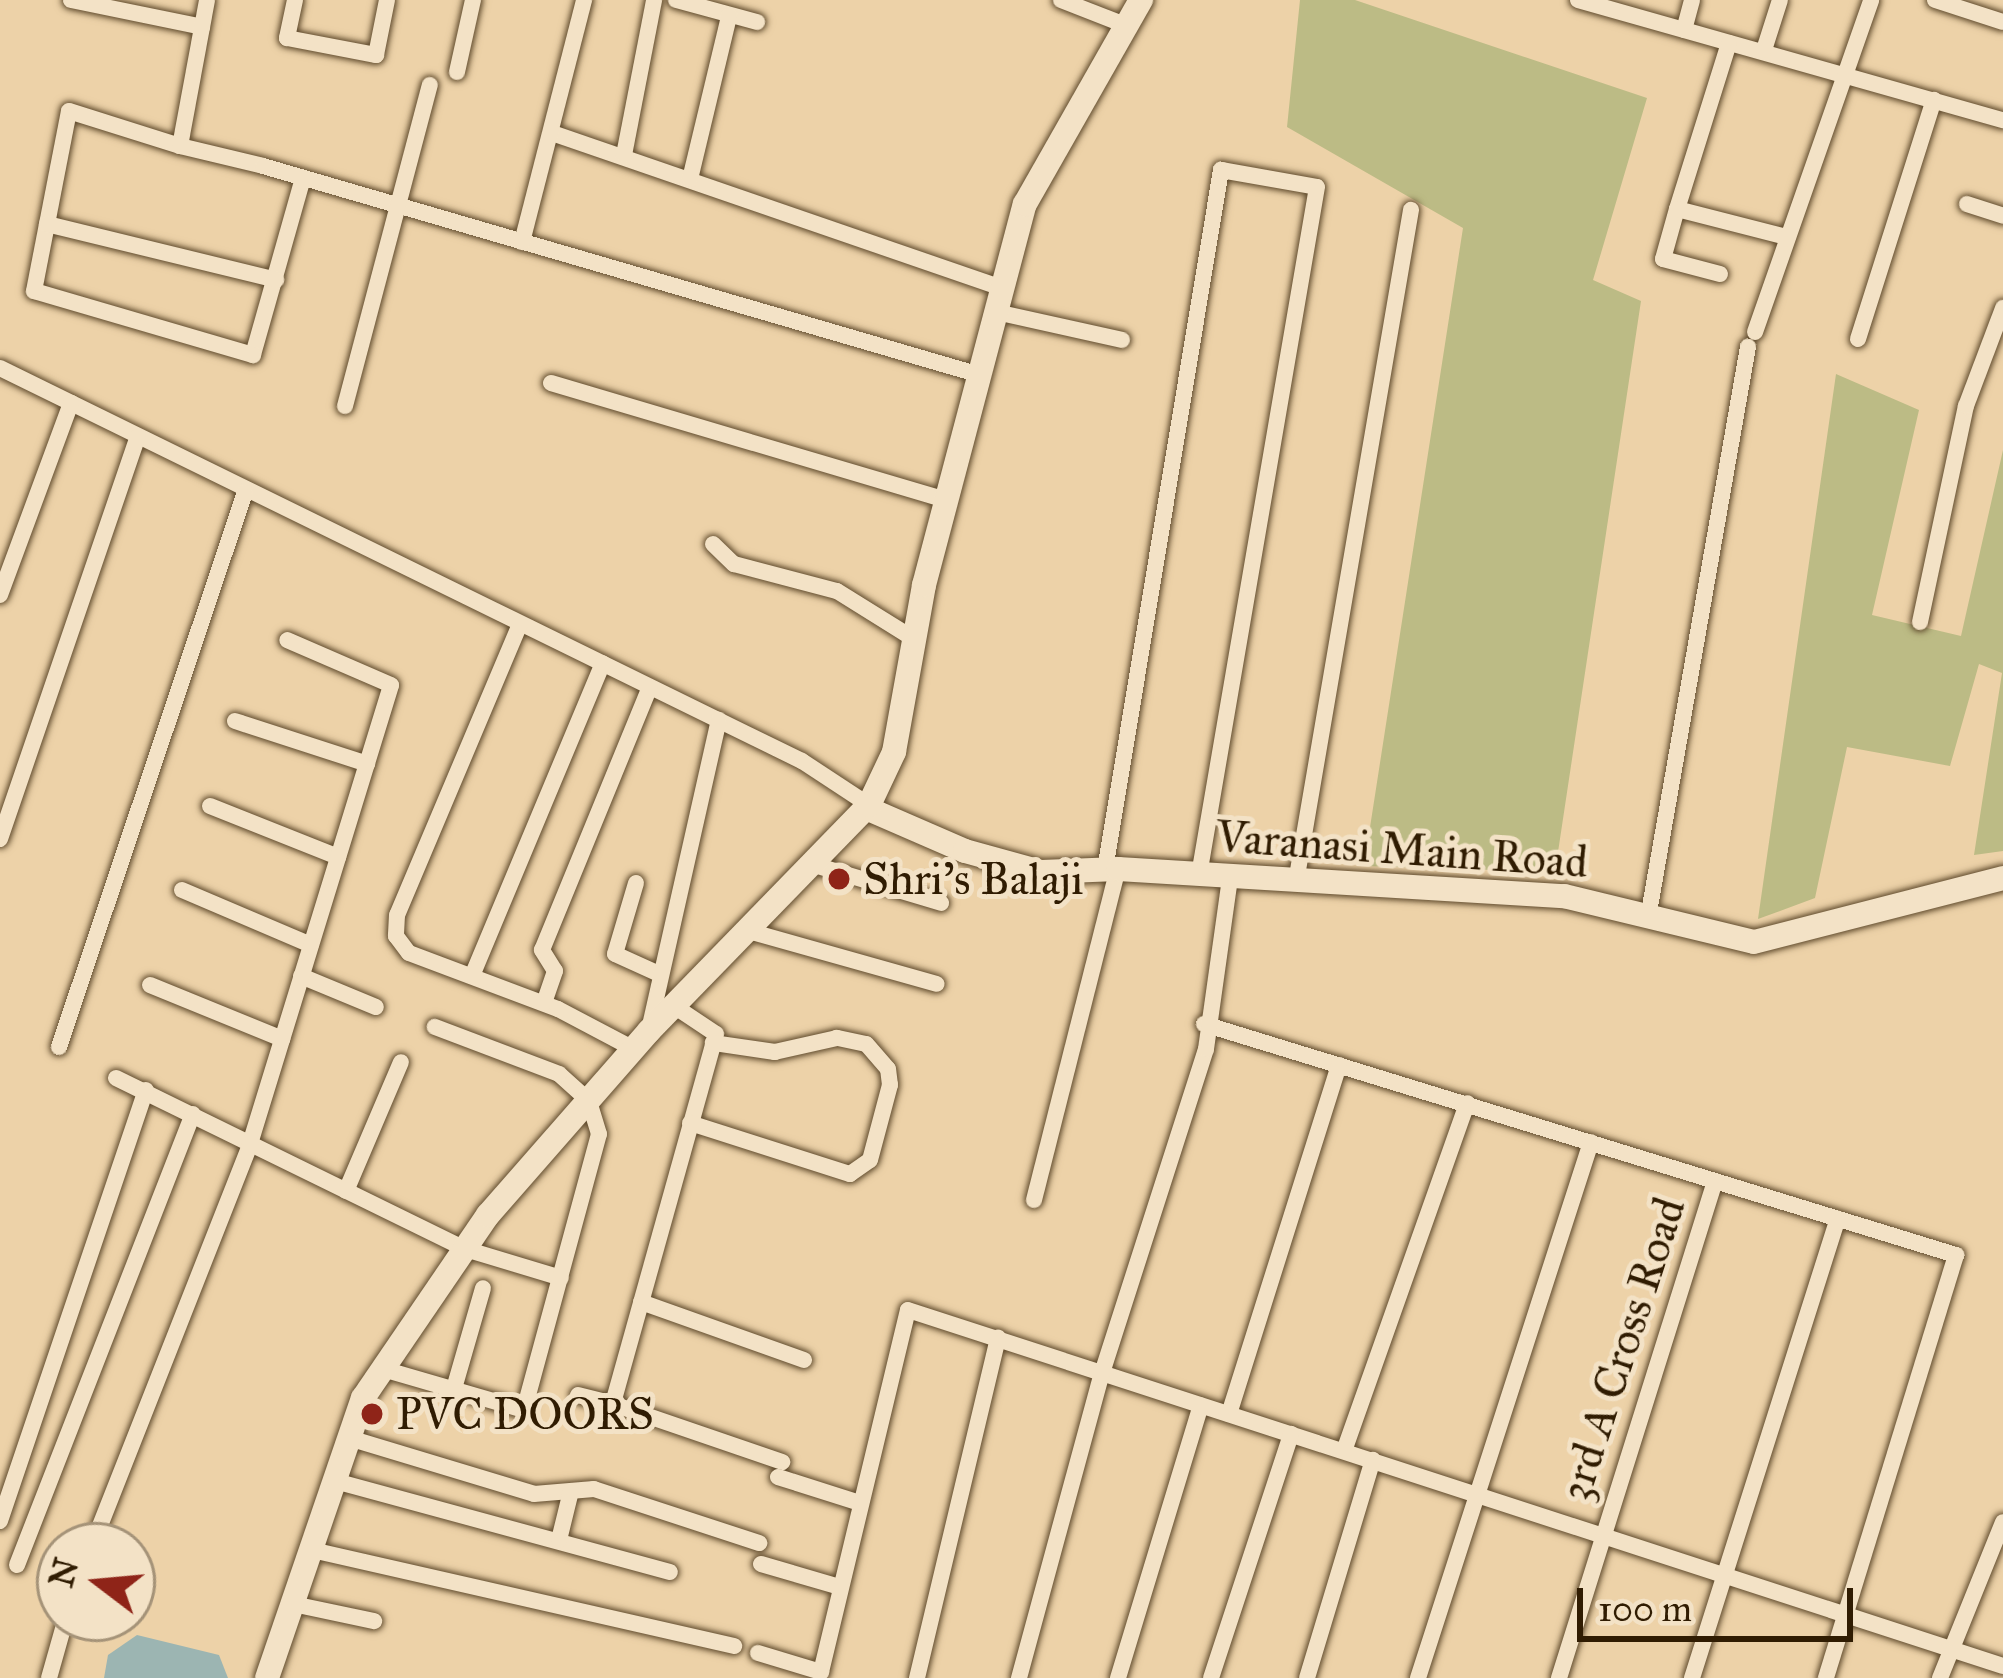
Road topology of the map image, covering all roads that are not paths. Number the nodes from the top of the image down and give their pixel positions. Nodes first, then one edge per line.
1 (71, 0) edge
2 (208, 0) edge
3 (295, 0) edge
4 (387, 0) edge
5 (473, 0) edge
6 (584, 0) edge
7 (654, 0) edge
8 (676, 0) edge
9 (1060, 0) edge
10 (1141, 0) edge
11 (1578, 0) edge
12 (1692, 0) edge
13 (1780, 0) edge
14 (1871, 0) edge
15 (1934, 0) edge
16 (1603, 3) edge
17 (729, 16) junction
18 (757, 22) dead end
19 (2003, 22) edge
20 (1125, 25) junction
21 (202, 27) junction
22 (1684, 30) junction
23 (1730, 43) junction
24 (1764, 50) junction
25 (1843, 71) junction
26 (458, 72) dead end
27 (430, 85) dead end
28 (1934, 100) junction
29 (2003, 120) edge
30 (552, 133) junction
31 (181, 146) junction
32 (624, 155) junction
33 (303, 178) junction
34 (690, 179) junction
35 (1967, 204) dead end
36 (400, 206) junction
37 (1677, 209) junction
38 (1411, 210) dead end
39 (2003, 216) edge
40 (47, 224) junction
41 (1787, 237) junction
42 (522, 242) junction
43 (1720, 274) dead end
44 (276, 280) junction
45 (999, 300) junction
46 (2003, 308) edge
47 (1122, 340) dead end
48 (1858, 340) dead end
49 (0, 368) edge
50 (980, 375) junction
51 (550, 383) dead end
52 (71, 403) junction
53 (345, 406) dead end
54 (138, 437) junction
55 (245, 491) junction
56 (946, 500) junction
57 (713, 544) dead end
58 (0, 595) edge
59 (1920, 622) dead end
60 (520, 624) junction
61 (914, 639) junction
62 (287, 640) dead end
63 (603, 663) junction
64 (650, 687) junction
65 (719, 720) junction
66 (235, 722) dead end
67 (367, 764) junction
68 (210, 806) dead end
69 (867, 806) junction
70 (0, 838) edge
71 (338, 857) junction
72 (807, 862) junction
73 (1111, 869) junction
74 (1199, 875) junction
75 (1231, 878) junction
76 (2003, 878) edge
77 (1296, 882) junction
78 (636, 883) dead end
79 (182, 890) dead end
80 (941, 903) dead end
81 (1648, 918) junction
82 (745, 930) junction
83 (311, 945) junction
84 (657, 973) junction
85 (302, 976) junction
86 (472, 976) junction
87 (937, 984) dead end
88 (150, 985) dead end
89 (544, 1003) junction
90 (674, 1006) junction
91 (376, 1007) dead end
92 (1204, 1024) junction
93 (435, 1027) dead end
94 (282, 1039) junction
95 (642, 1040) junction
96 (713, 1043) junction
97 (59, 1047) dead end
98 (401, 1062) dead end
99 (1339, 1065) junction
100 (116, 1078) dead end
101 (146, 1090) junction
102 (589, 1101) junction
103 (1467, 1103) junction
104 (193, 1114) junction
105 (690, 1123) junction
106 (1591, 1142) junction
107 (249, 1147) junction
108 (1714, 1181) junction
109 (346, 1190) junction
110 (1034, 1200) dead end
111 (1838, 1220) junction
112 (465, 1249) junction
113 (561, 1278) junction
114 (483, 1288) dead end
115 (640, 1302) junction
116 (998, 1338) junction
117 (804, 1360) dead end
118 (383, 1370) junction
119 (1102, 1373) junction
120 (453, 1392) junction
121 (578, 1395) dead end
122 (613, 1404) junction
123 (1201, 1405) junction
124 (1229, 1414) junction
125 (1291, 1434) junction
126 (350, 1438) junction
127 (1344, 1451) junction
128 (1373, 1460) junction
129 (335, 1481) junction
130 (571, 1491) junction
131 (1478, 1494) junction
132 (857, 1502) junction
133 (0, 1521) edge
134 (101, 1522) edge
135 (2003, 1522) edge
136 (1601, 1534) junction
137 (559, 1540) junction
138 (759, 1544) dead end
139 (312, 1550) junction
140 (760, 1564) dead end
141 (17, 1565) dead end
142 (670, 1572) dead end
143 (1724, 1574) junction
144 (836, 1586) junction
145 (293, 1604) junction
146 (1846, 1613) junction
147 (374, 1621) dead end
148 (59, 1642) edge
149 (734, 1646) dead end
150 (1950, 1649) junction
151 (758, 1653) dead end
152 (2003, 1666) edge
153 (820, 1675) edge
154 (49, 1678) edge
155 (267, 1678) edge
156 (917, 1678) edge
157 (1019, 1678) edge
158 (1118, 1678) edge
159 (1211, 1678) edge
160 (1307, 1678) edge
161 (1418, 1678) edge
162 (1559, 1678) edge
163 (1692, 1678) edge
164 (1826, 1678) edge
165 (1940, 1678) edge

1 - 21 street
2 - 21 street
3 - 4 street
5 - 26 street
6 - 30 street
7 - 32 street
8 - 17 street
9 - 20 street
10 - 20 main road
11 - 16 street
12 - 22 street
13 - 24 street
14 - 25 street
15 - 19 street
16 - 22 street
17 - 18 street
17 - 34 street
20 - 45 main road
21 - 31 street
22 - 23 street
23 - 24 street
23 - 37 street
24 - 25 street
25 - 28 street
25 - 41 street
27 - 36 street
28 - 29 street
28 - 48 street
30 - 32 street
30 - 42 street
31 - 33 street
31 - 40 street
32 - 34 street
33 - 36 street
33 - 44 street
34 - 45 street
35 - 39 street
36 - 42 street
36 - 53 street
37 - 41 street
37 - 43 street
38 - 77 street
40 - 44 street
40 - 44 street
41 - 81 street
42 - 50 street
45 - 47 street
45 - 50 main road
46 - 59 street
49 - 52 street
50 - 56 main road
51 - 56 street
52 - 54 street
52 - 58 street
54 - 55 street
54 - 70 street
55 - 60 street
55 - 97 street
56 - 61 main road
57 - 61 street
60 - 63 street
60 - 86 street
61 - 69 main road
62 - 67 street
63 - 64 street
63 - 86 street
64 - 65 street
64 - 89 street
65 - 69 street
65 - 84 street
66 - 67 street
67 - 71 street
68 - 71 street
69 - 72 main road
69 - 73 main road, Varanasi Main Road
71 - 83 street
72 - 80 street
72 - 82 main road
73 - 74 main road, Varanasi Main Road
73 - 74 street
73 - 110 street
74 - 75 main road, Varanasi Main Road
75 - 77 main road, Varanasi Main Road
75 - 92 street
76 - 81 main road, Varanasi Main Road
77 - 81 main road, Varanasi Main Road
78 - 84 street
79 - 83 street
82 - 87 street
82 - 90 main road
83 - 85 street
84 - 95 street
85 - 91 street
85 - 94 street
86 - 89 street
88 - 94 street
89 - 95 street
90 - 95 main road
90 - 96 street
92 - 99 street
92 - 119 street
93 - 102 street
94 - 107 street
95 - 102 main road
96 - 105 street
96 - 105 street
98 - 109 street
99 - 103 street
99 - 124 street
100 - 101 street
101 - 104 street
101 - 133 street
102 - 112 main road
102 - 113 street
103 - 106 street
103 - 127 street
104 - 107 street
104 - 141 street
105 - 115 street
106 - 108 street
106 - 131 street
107 - 109 street
107 - 134 street
108 - 111 street
108 - 136 street, 3rd A Cross Road
109 - 112 street
111 - 143 street
111 - 146 street
112 - 113 street
112 - 118 main road
113 - 120 street
114 - 120 street
115 - 117 street
115 - 122 street
116 - 119 street
116 - 132 street
116 - 156 street
118 - 120 street
118 - 126 main road
119 - 123 street
119 - 157 street
121 - 122 street
122 - 132 street
123 - 124 street
123 - 158 street
124 - 125 street
125 - 127 street
125 - 159 street
126 - 129 main road
126 - 130 street
127 - 128 street
128 - 131 street
128 - 160 street
129 - 137 street
129 - 139 main road
130 - 137 street
130 - 138 street
131 - 136 street
131 - 161 street
132 - 144 street
135 - 150 street
136 - 143 street
136 - 162 street, 3rd A Cross Road
137 - 142 street
139 - 145 main road
139 - 149 street
140 - 144 street
143 - 146 street
143 - 163 street
144 - 153 street
145 - 147 street
145 - 155 main road
146 - 150 street
146 - 164 street
148 - 154 street
150 - 152 street
150 - 165 street
151 - 153 street

